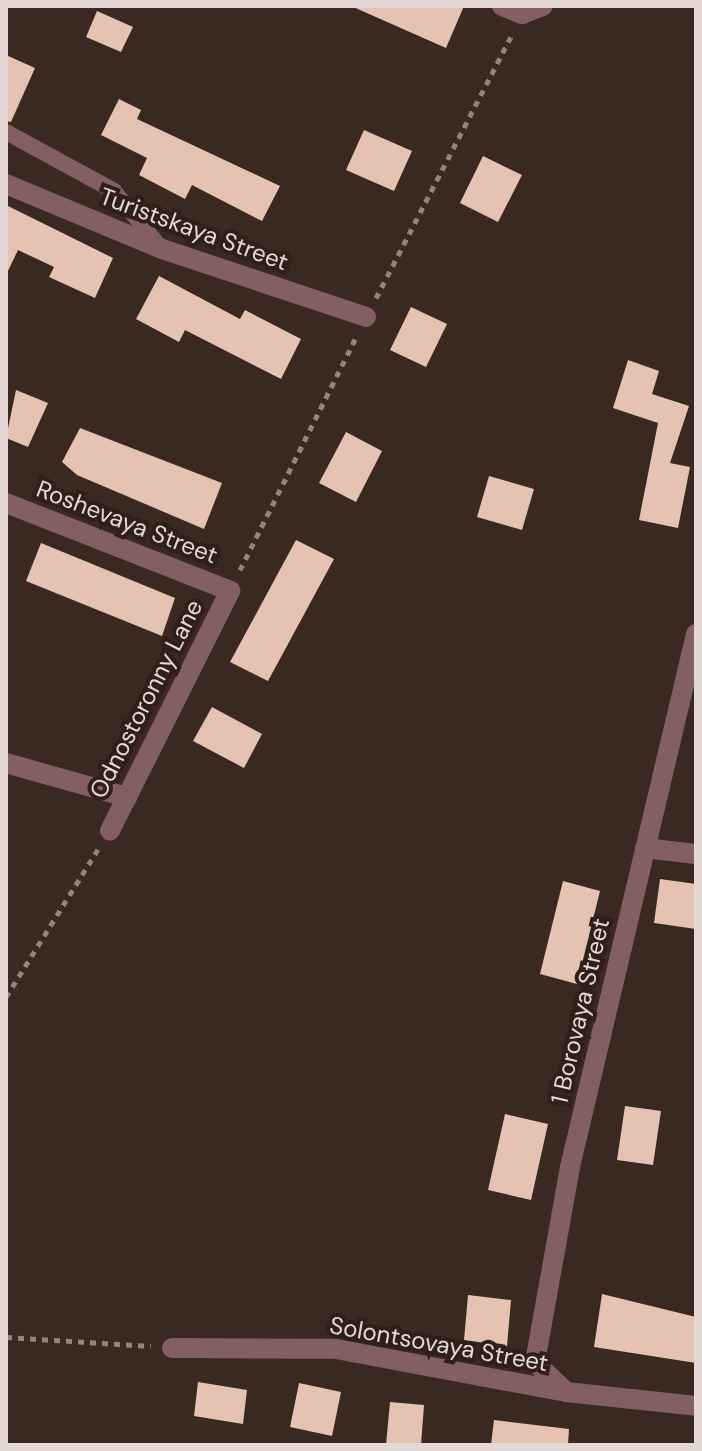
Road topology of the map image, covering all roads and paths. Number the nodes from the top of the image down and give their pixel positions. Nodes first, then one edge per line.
1 (502, 6) edge
2 (543, 6) edge
3 (6, 132) edge
4 (6, 184) edge
5 (162, 249) junction
6 (366, 317) dead end
7 (6, 503) edge
8 (230, 591) joint
9 (696, 634) edge
10 (6, 763) edge
11 (127, 797) junction
12 (110, 831) joint
13 (645, 848) junction
14 (696, 854) edge
15 (6, 997) edge
16 (6, 1337) edge
17 (172, 1348) joint
18 (566, 1392) junction
19 (696, 1406) edge

1 - 2 street
3 - 5 lane
4 - 5 street, Turistskaya Street
5 - 6 street, Turistskaya Street
7 - 8 street, Roshevaya Street
8 - 11 street, Odnostoronny Lane
9 - 13 street, 1 Borovaya Street
10 - 11 street
11 - 12 street, Odnostoronny Lane
12 - 15 path
13 - 14 street
13 - 18 street, 1 Borovaya Street
16 - 17 path
17 - 18 street, Solontsovaya Street
18 - 19 street, Solontsovaya Street

